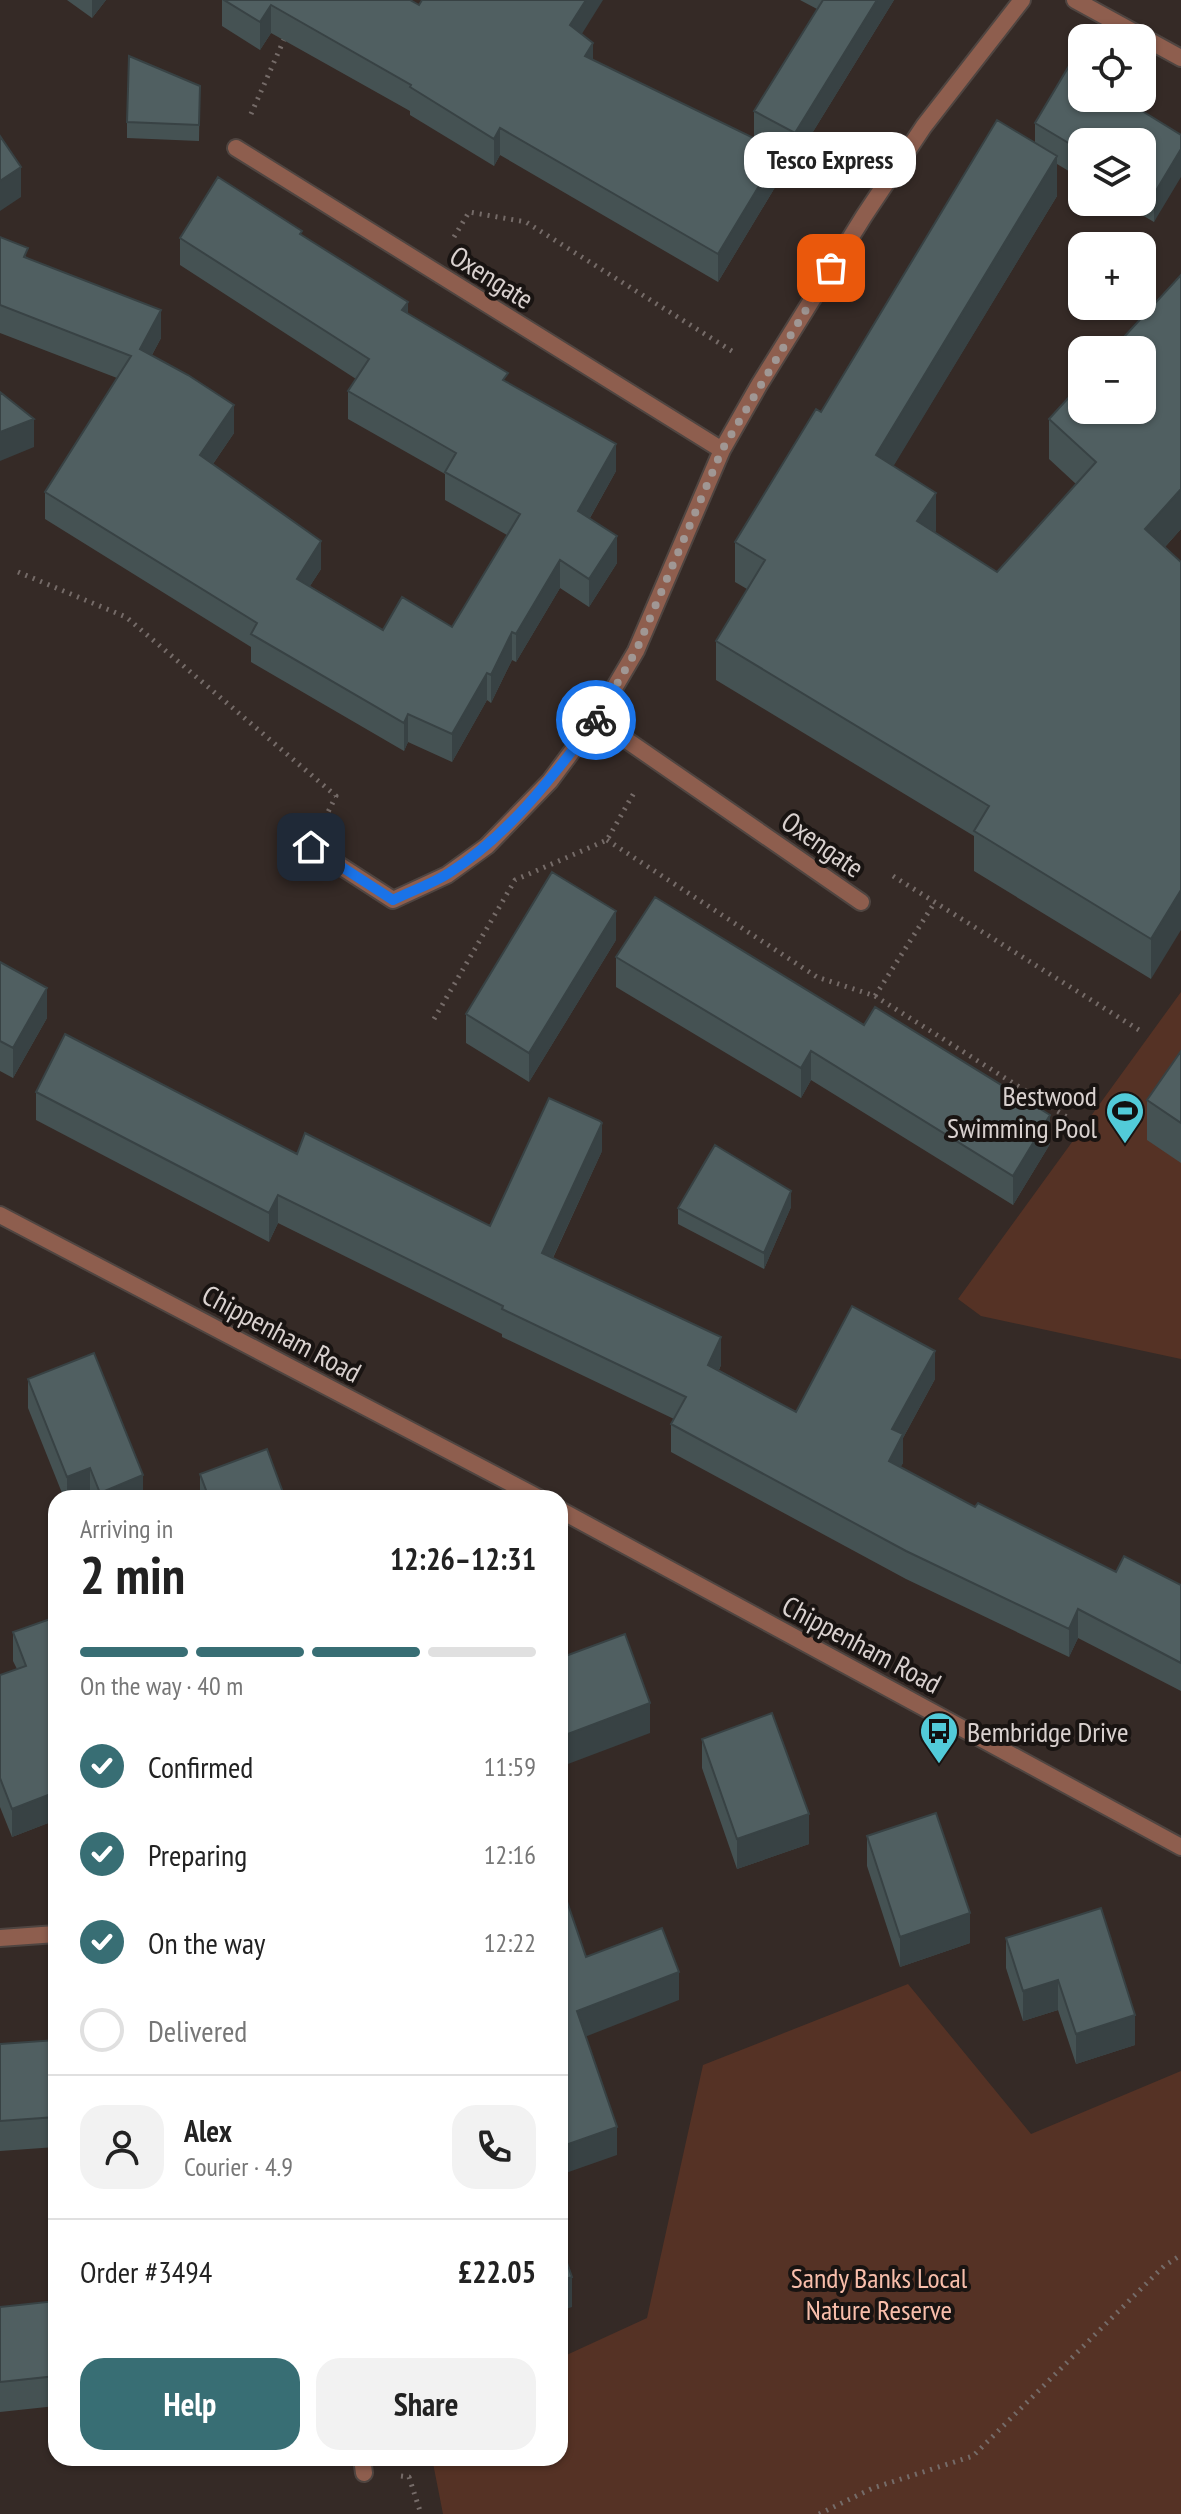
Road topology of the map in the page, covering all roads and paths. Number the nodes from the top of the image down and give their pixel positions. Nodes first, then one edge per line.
1 (1022, 0) edge
2 (1075, 0) edge
3 (290, 27) edge
4 (1181, 58) edge
5 (236, 148) joint
6 (432, 270) junction
7 (767, 372) junction
8 (722, 450) junction
9 (18, 572) dead end
10 (596, 719) junction
11 (654, 760) junction
12 (607, 840) junction
13 (311, 847) joint
14 (861, 902) joint
15 (935, 902) junction
16 (875, 996) junction
17 (434, 1019) dead end
18 (1139, 1030) dead end
19 (1070, 1119) dead end
20 (0, 1215) edge
21 (506, 1490) edge
22 (568, 1514) edge
23 (1181, 1847) edge
24 (48, 1935) edge
25 (0, 1938) edge
26 (1181, 2255) edge
27 (819, 2514) edge

1 - 7 street
2 - 4 street
3 - 5 path
5 - 6 street, Oxengate
6 - 7 path
6 - 8 street, Oxengate
7 - 8 street
8 - 10 street
9 - 13 path
10 - 11 street, Oxengate
10 - 13 street
11 - 12 path
11 - 14 street, Oxengate
12 - 16 path
12 - 17 path
14 - 15 path
15 - 16 path
15 - 18 path
16 - 19 path
20 - 21 street, Chippenham Road
22 - 23 street, Chippenham Road
24 - 25 street
26 - 27 path

